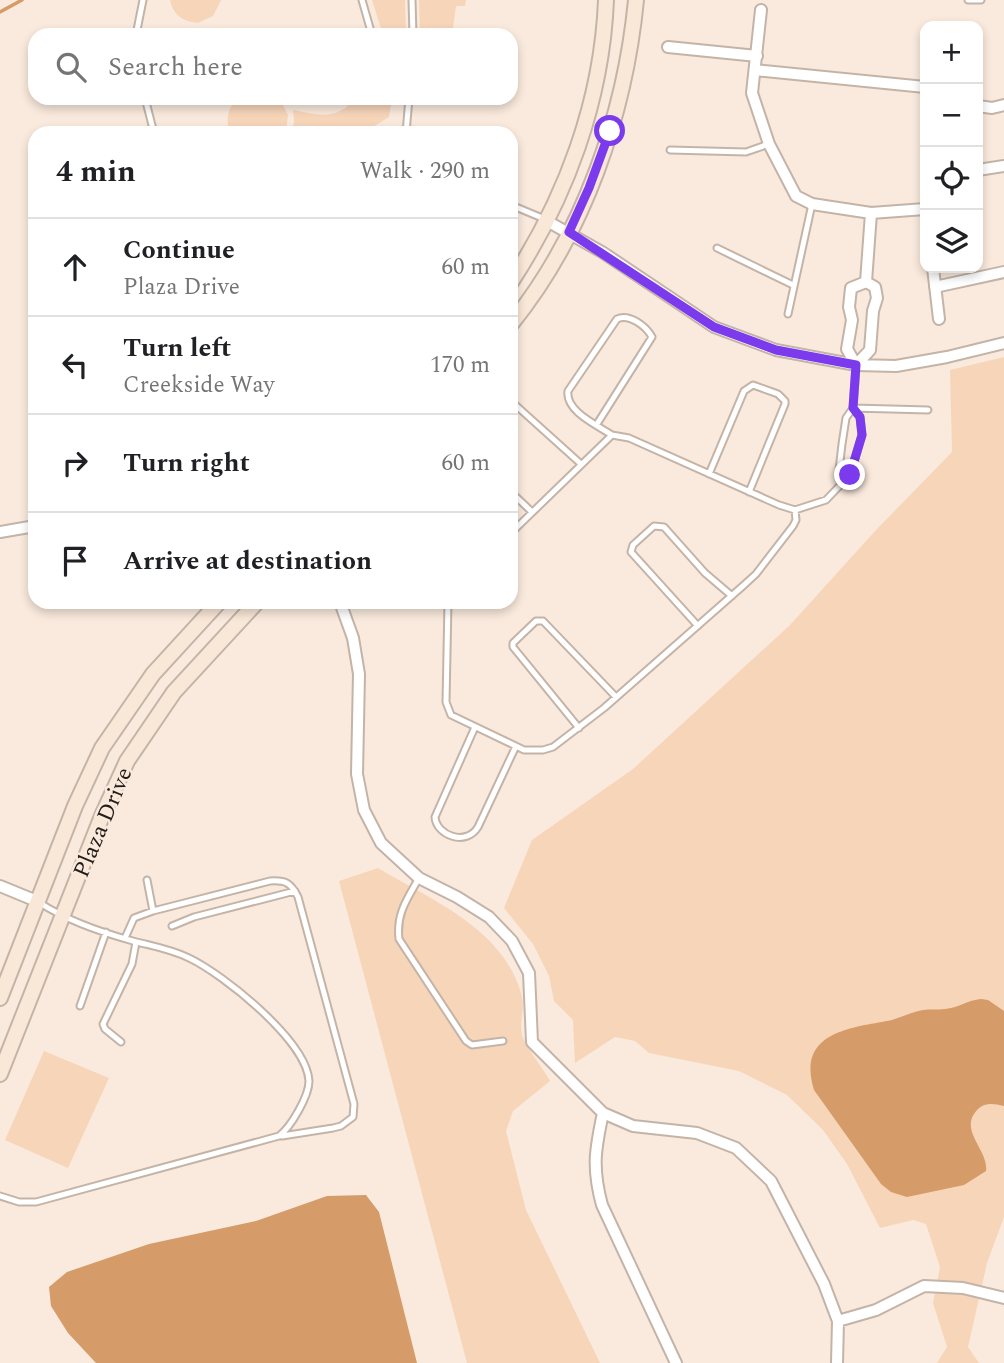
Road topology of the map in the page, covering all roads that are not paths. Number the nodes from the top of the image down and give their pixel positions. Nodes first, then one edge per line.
1 (143, 0) edge
2 (362, 0) edge
3 (412, 0) edge
4 (606, 0) edge
5 (636, 0) edge
6 (968, 0) edge
7 (981, 0) edge
8 (761, 10) dead end
9 (137, 28) edge
10 (370, 28) edge
11 (413, 28) edge
12 (668, 47) dead end
13 (757, 56) junction
14 (755, 70) junction
15 (920, 86) edge
16 (147, 105) edge
17 (408, 105) edge
18 (1004, 105) edge
19 (983, 107) edge
20 (152, 126) edge
21 (407, 126) edge
22 (769, 144) junction
23 (670, 150) dead end
24 (1004, 166) edge
25 (983, 169) edge
26 (813, 204) junction
27 (518, 208) edge
28 (920, 210) edge
29 (870, 214) junction
30 (547, 220) junction
31 (569, 232) junction
32 (717, 248) dead end
33 (518, 270) edge
34 (1004, 272) edge
35 (934, 273) edge
36 (866, 282) junction
37 (793, 285) junction
38 (935, 287) junction
39 (518, 314) edge
40 (788, 314) dead end
41 (939, 319) dead end
42 (1004, 343) edge
43 (856, 365) junction
44 (518, 407) edge
45 (853, 408) junction
46 (928, 410) dead end
47 (597, 424) junction
48 (612, 435) junction
49 (842, 448) junction
50 (858, 449) junction
51 (581, 464) junction
52 (709, 474) junction
53 (842, 482) junction
54 (749, 492) junction
55 (518, 499) edge
56 (794, 510) junction
57 (532, 512) junction
58 (518, 526) edge
59 (28, 527) edge
60 (0, 532) edge
61 (732, 596) junction
62 (213, 609) edge
63 (250, 609) edge
64 (343, 609) edge
65 (448, 609) edge
66 (698, 626) junction
67 (615, 697) junction
68 (475, 727) junction
69 (579, 728) junction
70 (516, 746) junction
71 (419, 878) junction
72 (147, 880) dead end
73 (0, 886) edge
74 (295, 891) junction
75 (39, 902) junction
76 (153, 911) junction
77 (63, 918) junction
78 (172, 926) dead end
79 (106, 932) junction
80 (125, 938) junction
81 (139, 942) junction
82 (0, 998) edge
83 (80, 1006) dead end
84 (503, 1041) dead end
85 (121, 1042) dead end
86 (0, 1074) edge
87 (603, 1112) junction
88 (279, 1136) junction
89 (0, 1196) edge
90 (1004, 1298) edge
91 (838, 1321) junction
92 (676, 1363) edge
93 (837, 1363) edge

1 - 9 lane
2 - 10 lane
3 - 11 lane
4 - 30 street
5 - 31 street
6 - 7 lane
8 - 13 street
12 - 13 street
13 - 14 street
14 - 15 street
14 - 22 street
16 - 20 lane
17 - 21 lane
18 - 19 street
22 - 23 lane
22 - 26 street
24 - 25 street
26 - 29 street
26 - 37 lane
27 - 30 lane
28 - 29 street
29 - 36 street
30 - 31 street
30 - 33 street
31 - 39 street
31 - 43 street
32 - 37 lane
34 - 38 street
35 - 38 street
36 - 43 street
36 - 43 street
37 - 40 lane
38 - 41 street
42 - 43 street
43 - 45 lane
44 - 51 lane
45 - 46 lane
45 - 49 lane
45 - 50 lane
47 - 47 lane
47 - 48 lane
48 - 51 lane
48 - 52 lane
49 - 50 lane
49 - 53 lane
50 - 53 lane
51 - 57 lane
52 - 54 lane
52 - 54 lane
53 - 56 lane
54 - 56 lane
55 - 57 lane
56 - 61 lane
57 - 58 lane
59 - 60 street
61 - 66 lane
61 - 66 lane
62 - 75 street, Plaza Drive
63 - 77 street, Plaza Drive
64 - 71 street
65 - 68 lane
66 - 67 lane
67 - 69 lane
67 - 69 lane
68 - 70 lane
68 - 70 lane
69 - 70 lane
71 - 84 lane
71 - 87 street
72 - 76 lane
73 - 75 street
74 - 76 lane
74 - 78 lane
74 - 88 lane
75 - 77 lane
75 - 82 street, Plaza Drive
76 - 80 lane
77 - 79 lane
77 - 86 street, Plaza Drive
79 - 80 lane
79 - 83 lane
80 - 81 lane
81 - 85 lane
81 - 88 lane
87 - 91 street
87 - 92 street
88 - 89 lane
90 - 91 street
91 - 93 street

